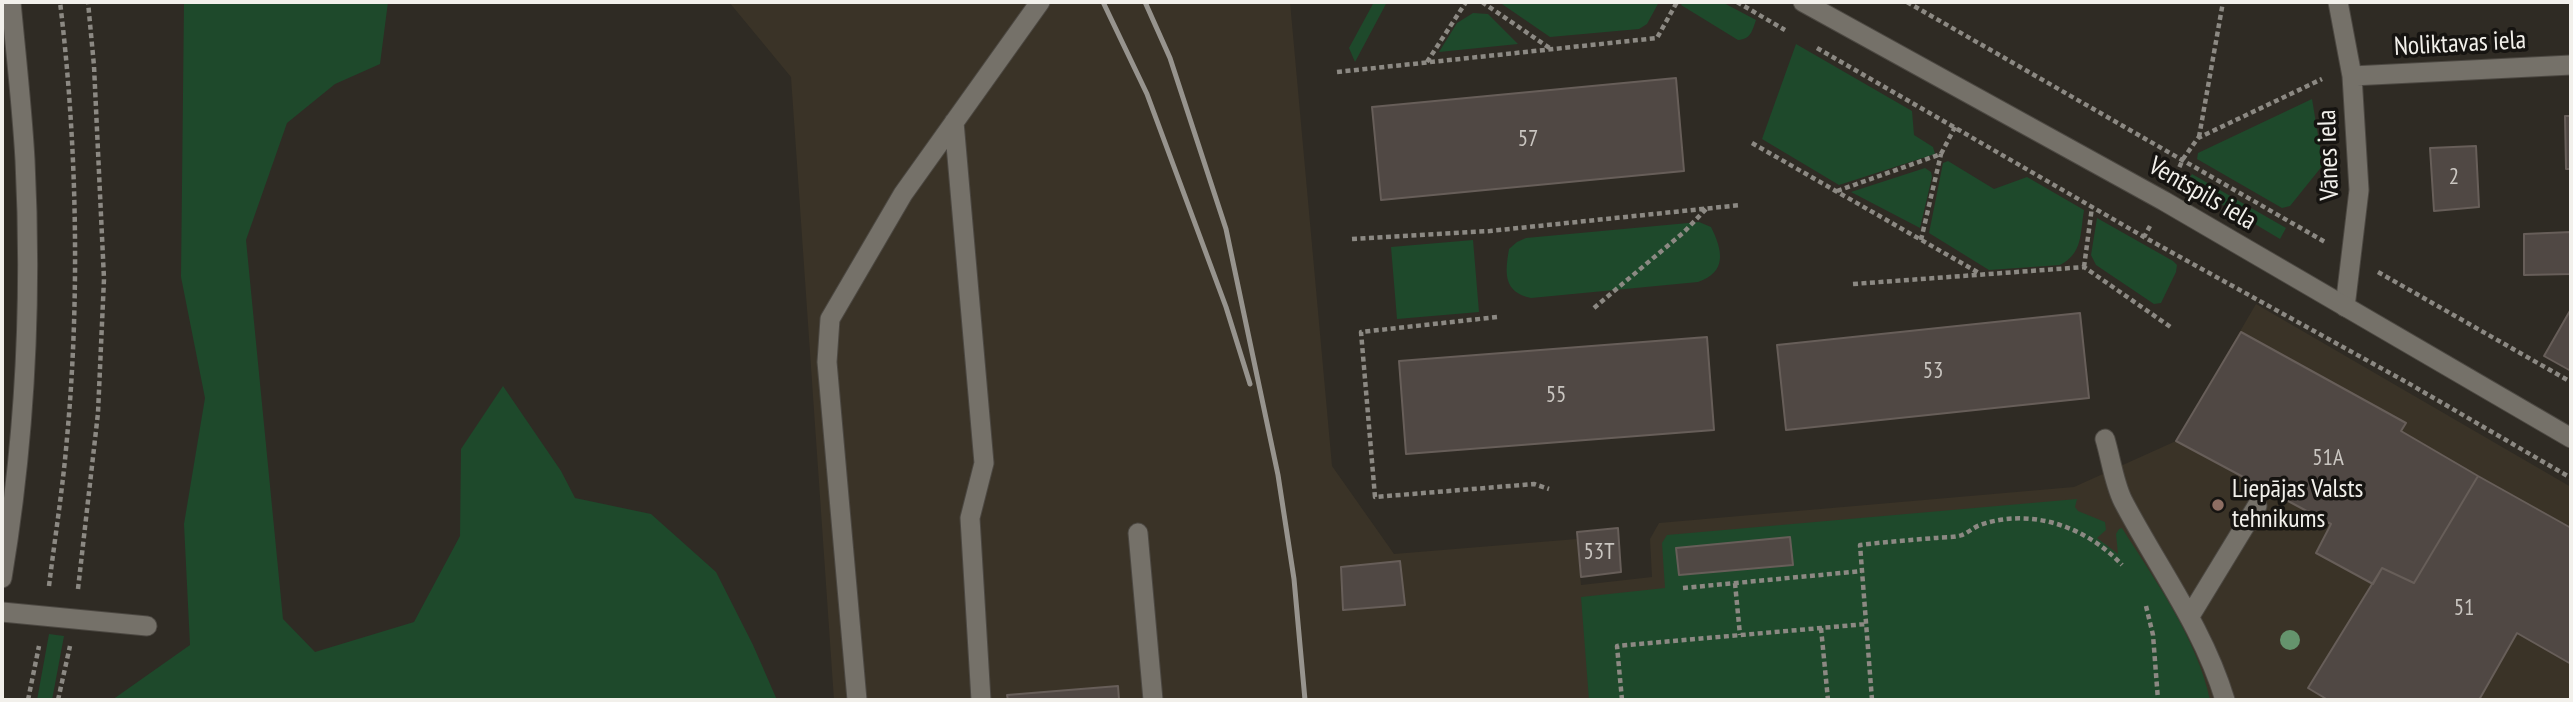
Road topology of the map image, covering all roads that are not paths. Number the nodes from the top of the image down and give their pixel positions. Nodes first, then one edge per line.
1 (11, 2) edge
2 (1040, 2) edge
3 (1803, 2) edge
4 (2338, 2) edge
5 (2571, 65) edge
6 (2352, 76) junction
7 (954, 122) junction
8 (2345, 307) junction
9 (2571, 438) edge
10 (2105, 439) dead end
11 (2257, 506) dead end
12 (1138, 533) dead end
13 (2, 578) edge
14 (2, 612) edge
15 (2190, 616) junction
16 (147, 626) dead end
17 (857, 700) edge
18 (981, 700) edge
19 (1153, 700) edge
20 (2225, 700) edge

1 - 13 street
2 - 7 street
3 - 8 street, Ventspils iela
4 - 6 street, Vānes iela
5 - 6 street, Noliktavas iela
6 - 8 street, Vānes iela
7 - 17 street
7 - 18 street
8 - 9 street, Ventspils iela
10 - 15 street
11 - 15 street
12 - 19 street
14 - 16 street
15 - 20 street

